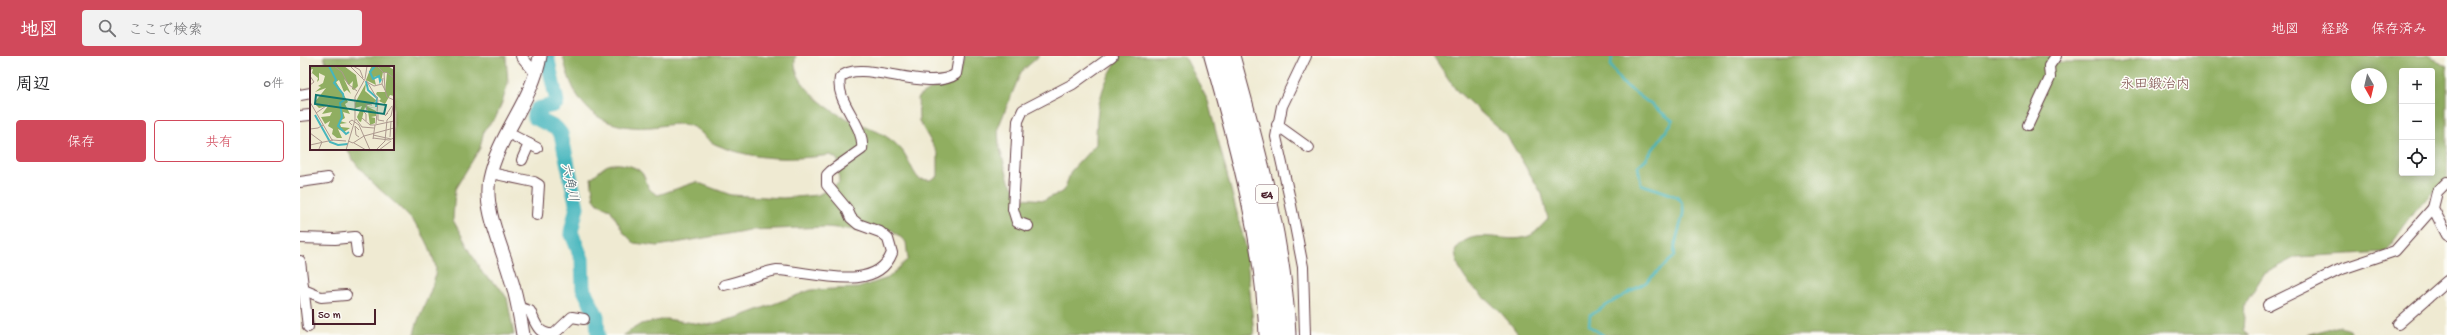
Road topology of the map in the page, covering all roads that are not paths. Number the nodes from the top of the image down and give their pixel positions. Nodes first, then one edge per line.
1 (521, 56) edge
2 (540, 56) edge
3 (959, 56) edge
4 (1112, 56) edge
5 (1208, 56) edge
6 (1214, 56) edge
7 (1230, 56) edge
8 (1306, 56) edge
9 (2056, 56) edge
10 (536, 74) junction
11 (310, 93) edge
12 (300, 95) edge
13 (2028, 124) dead end
14 (1277, 125) junction
15 (508, 133) junction
16 (1309, 148) dead end
17 (522, 160) dead end
18 (1242, 161) junction
19 (491, 173) junction
20 (328, 178) dead end
21 (300, 182) edge
22 (2447, 182) edge
23 (2433, 208) junction
24 (537, 215) dead end
25 (1028, 226) dead end
26 (2447, 235) edge
27 (300, 238) edge
28 (357, 252) dead end
29 (300, 260) edge
30 (2447, 282) edge
31 (724, 285) dead end
32 (304, 290) junction
33 (346, 295) dead end
34 (2268, 305) dead end
35 (518, 307) junction
36 (584, 319) dead end
37 (2398, 324) dead end
38 (308, 327) dead end
39 (523, 335) edge
40 (1269, 335) edge
41 (1286, 335) edge
42 (1305, 335) edge

1 - 10 street
2 - 10 street
3 - 31 street
4 - 25 street
5 - 18 highway
6 - 18 highway, E4
7 - 41 highway, E4
8 - 14 street
9 - 13 street
10 - 15 street
11 - 12 street
14 - 16 street
14 - 42 street
15 - 17 street
15 - 19 street
18 - 40 highway, E4
19 - 24 street
19 - 35 street
20 - 21 street
22 - 23 street
23 - 26 street
23 - 34 street
27 - 28 street
29 - 32 street
30 - 37 street
32 - 33 street
32 - 38 street
35 - 36 street
35 - 39 street

